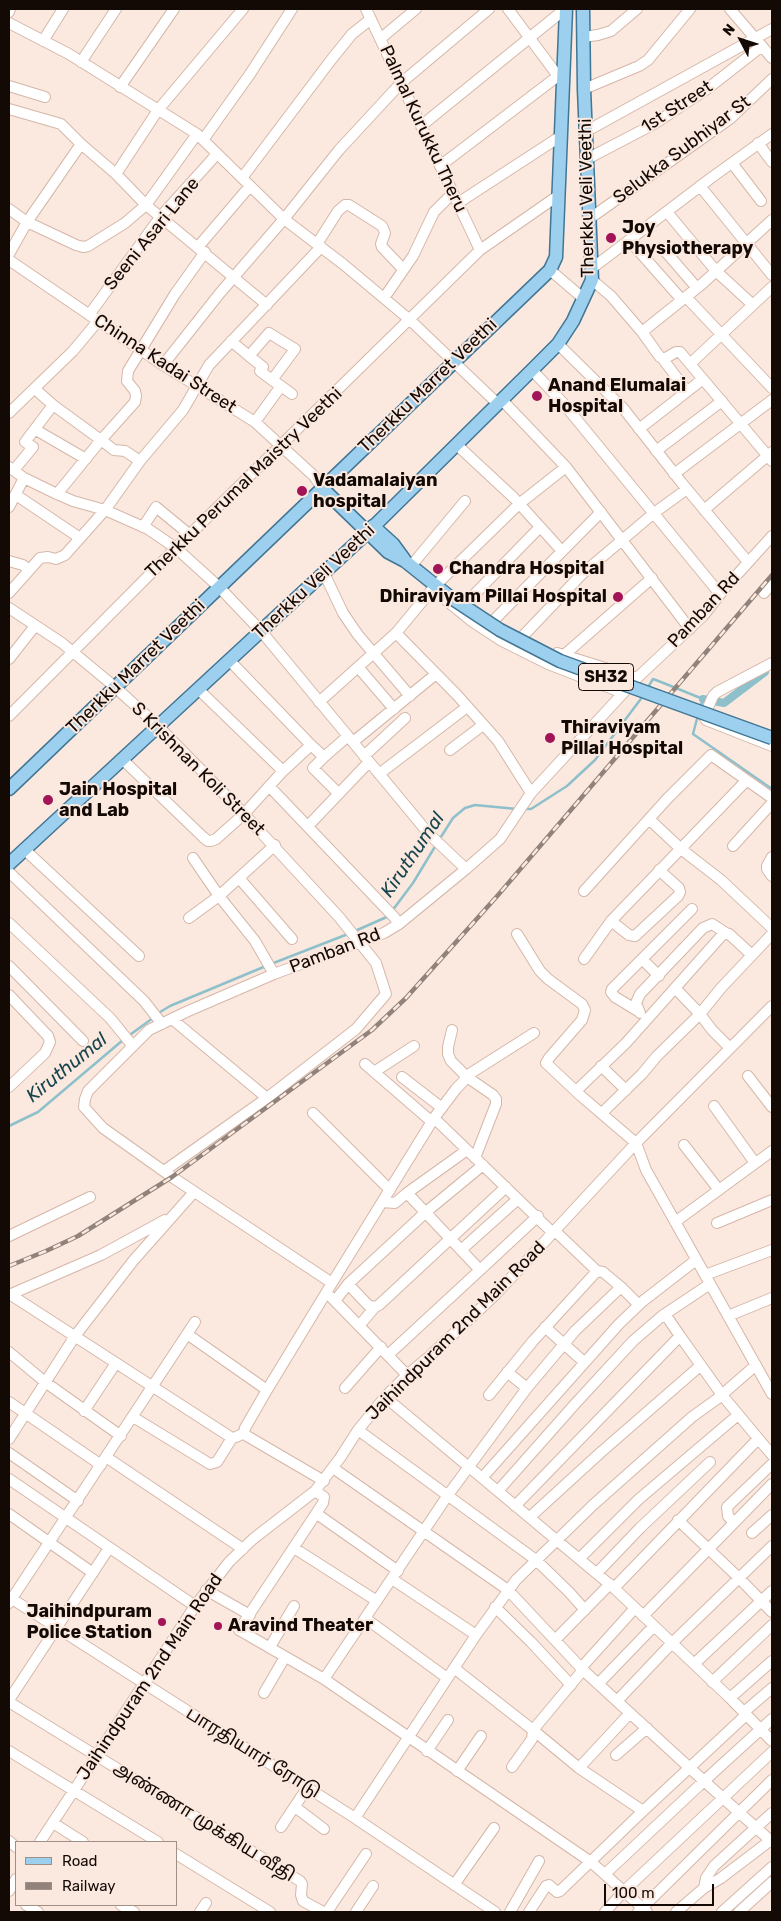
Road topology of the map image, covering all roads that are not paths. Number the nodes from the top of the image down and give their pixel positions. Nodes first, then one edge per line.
1 (63, 9) edge
2 (116, 9) edge
3 (174, 9) edge
4 (243, 9) edge
5 (278, 9) edge
6 (366, 9) edge
7 (416, 9) edge
8 (489, 9) edge
9 (508, 9) edge
10 (565, 9) edge
11 (583, 9) edge
12 (638, 9) edge
13 (690, 9) edge
14 (731, 9) edge
15 (290, 12) edge
16 (371, 19) junction
17 (9, 23) edge
18 (772, 29) edge
19 (584, 38) junction
20 (380, 39) junction
21 (530, 39) junction
22 (43, 41) junction
23 (758, 42) junction
24 (772, 58) edge
25 (81, 62) junction
26 (561, 76) junction
27 (772, 79) edge
28 (401, 83) junction
29 (9, 86) edge
30 (120, 87) junction
31 (584, 89) junction
32 (45, 96) dead end
33 (9, 110) edge
34 (158, 110) junction
35 (422, 126) junction
36 (586, 132) junction
37 (772, 134) edge
38 (561, 136) junction
39 (200, 137) junction
40 (758, 143) junction
41 (81, 144) junction
42 (217, 154) junction
43 (587, 159) junction
44 (772, 162) edge
45 (732, 164) junction
46 (440, 166) junction
47 (116, 174) junction
48 (246, 182) junction
49 (700, 186) junction
50 (453, 193) junction
51 (559, 195) junction
52 (761, 201) dead end
53 (458, 203) junction
54 (146, 205) junction
55 (9, 209) edge
56 (667, 212) junction
57 (161, 216) junction
58 (284, 219) junction
59 (589, 219) junction
60 (772, 220) edge
61 (27, 222) junction
62 (630, 240) junction
63 (746, 244) junction
64 (319, 246) junction
65 (201, 250) junction
66 (480, 250) junction
67 (665, 251) dead end
68 (9, 254) edge
69 (9, 260) edge
70 (403, 269) junction
71 (550, 270) junction
72 (716, 271) junction
73 (591, 274) junction
74 (772, 275) edge
75 (233, 278) junction
76 (772, 287) edge
77 (697, 288) junction
78 (384, 298) junction
79 (584, 299) junction
80 (684, 299) junction
81 (267, 305) junction
82 (753, 305) junction
83 (89, 314) junction
84 (410, 320) junction
85 (98, 321) junction
86 (642, 332) junction
87 (722, 334) junction
88 (231, 341) junction
89 (558, 344) junction
90 (141, 350) junction
91 (249, 356) junction
92 (662, 358) junction
93 (454, 361) junction
94 (690, 364) junction
95 (163, 365) junction
96 (532, 370) junction
97 (703, 379) junction
98 (272, 380) junction
99 (196, 385) junction
100 (281, 386) junction
101 (772, 388) edge
102 (35, 389) junction
103 (687, 391) junction
104 (292, 394) dead end
105 (772, 400) edge
106 (722, 401) junction
107 (500, 402) junction
108 (53, 405) junction
109 (9, 413) edge
110 (255, 422) junction
111 (741, 424) junction
112 (639, 429) junction
113 (36, 430) junction
114 (101, 440) junction
115 (457, 445) junction
116 (282, 446) junction
117 (656, 451) junction
118 (771, 456) edge
119 (86, 459) junction
120 (140, 461) junction
121 (566, 467) junction
122 (11, 468) edge
123 (674, 474) junction
124 (24, 478) junction
125 (325, 485) junction
126 (687, 489) junction
127 (57, 494) junction
128 (16, 495) junction
129 (465, 501) dead end
130 (520, 504) junction
131 (9, 506) edge
132 (105, 510) junction
133 (704, 510) junction
134 (601, 512) junction
135 (654, 513) junction
136 (142, 527) junction
137 (540, 527) junction
138 (371, 529) junction
139 (190, 535) junction
140 (772, 536) edge
141 (80, 538) junction
142 (622, 539) junction
143 (176, 548) junction
144 (561, 550) junction
145 (9, 560) edge
146 (748, 562) junction
147 (408, 564) junction
148 (29, 570) junction
149 (324, 573) junction
150 (652, 578) junction
151 (772, 583) edge
152 (219, 587) junction
153 (443, 591) junction
154 (9, 593) edge
155 (764, 593) dead end
156 (720, 594) junction
157 (467, 602) junction
158 (9, 608) edge
159 (494, 620) junction
160 (35, 626) junction
161 (690, 628) junction
162 (261, 631) junction
163 (396, 633) junction
164 (523, 636) junction
165 (73, 652) junction
166 (373, 653) junction
167 (563, 656) junction
168 (9, 659) edge
169 (230, 660) junction
170 (772, 663) edge
171 (358, 667) junction
172 (436, 674) junction
173 (637, 678) junction
174 (115, 687) junction
175 (198, 689) junction
176 (622, 693) junction
177 (410, 696) junction
178 (319, 702) junction
179 (467, 707) junction
180 (394, 709) junction
181 (9, 716) edge
182 (405, 718) dead end
183 (483, 724) junction
184 (158, 726) junction
185 (772, 738) edge
186 (350, 739) junction
187 (311, 745) junction
188 (772, 746) edge
189 (450, 750) dead end
190 (324, 757) junction
191 (122, 759) junction
192 (367, 759) junction
193 (282, 771) junction
194 (379, 774) junction
195 (746, 781) junction
196 (269, 786) junction
197 (9, 789) edge
198 (338, 793) junction
199 (528, 796) junction
200 (772, 798) edge
201 (772, 803) edge
202 (244, 814) junction
203 (649, 819) junction
204 (308, 826) junction
205 (275, 845) junction
206 (733, 846) dead end
207 (24, 849) junction
208 (681, 849) junction
209 (772, 857) edge
210 (193, 858) dead end
211 (9, 864) edge
212 (466, 869) junction
213 (659, 870) junction
214 (772, 876) edge
215 (239, 878) junction
216 (584, 892) dead end
217 (219, 896) junction
218 (692, 908) dead end
219 (189, 918) dead end
220 (397, 920) junction
221 (611, 921) junction
222 (9, 923) edge
223 (772, 928) edge
224 (726, 933) junction
225 (517, 934) dead end
226 (772, 934) edge
227 (292, 939) dead end
228 (357, 941) junction
229 (752, 955) junction
230 (139, 956) dead end
231 (584, 959) dead end
232 (642, 959) junction
233 (9, 966) edge
234 (271, 968) junction
235 (659, 976) junction
236 (675, 988) junction
237 (9, 995) edge
238 (772, 1006) edge
239 (638, 1011) junction
240 (700, 1014) junction
241 (172, 1019) junction
242 (648, 1020) junction
243 (160, 1021) junction
244 (452, 1030) dead end
245 (534, 1033) dead end
246 (128, 1040) junction
247 (83, 1041) dead end
248 (414, 1046) dead end
249 (730, 1048) junction
250 (365, 1064) dead end
251 (601, 1066) junction
252 (374, 1072) junction
253 (402, 1076) dead end
254 (748, 1076) dead end
255 (467, 1077) junction
256 (9, 1087) edge
257 (626, 1090) junction
258 (576, 1091) junction
259 (267, 1098) junction
260 (714, 1106) dead end
261 (772, 1107) edge
262 (442, 1108) junction
263 (313, 1113) dead end
264 (602, 1113) junction
265 (433, 1120) junction
266 (636, 1143) junction
267 (684, 1145) dead end
268 (467, 1150) junction
269 (772, 1151) edge
270 (479, 1162) junction
271 (755, 1163) junction
272 (164, 1171) junction
273 (506, 1187) junction
274 (390, 1190) junction
275 (719, 1190) junction
276 (194, 1192) junction
277 (407, 1193) junction
278 (90, 1197) dead end
279 (518, 1198) junction
280 (772, 1200) edge
281 (382, 1202) junction
282 (426, 1212) junction
283 (538, 1216) junction
284 (171, 1217) junction
285 (675, 1222) junction
286 (718, 1223) dead end
287 (554, 1232) junction
288 (9, 1236) edge
289 (450, 1239) junction
290 (461, 1250) junction
291 (772, 1250) edge
292 (696, 1260) junction
293 (480, 1270) junction
294 (597, 1271) junction
295 (708, 1280) junction
296 (332, 1282) junction
297 (348, 1284) junction
298 (621, 1287) junction
299 (326, 1292) junction
300 (10, 1295) edge
301 (772, 1298) edge
302 (335, 1301) junction
303 (644, 1301) junction
304 (375, 1306) junction
305 (662, 1316) junction
306 (728, 1316) junction
307 (195, 1322) dead end
308 (359, 1326) junction
309 (545, 1327) junction
310 (187, 1334) junction
311 (75, 1336) junction
312 (678, 1338) junction
313 (564, 1344) junction
314 (384, 1351) junction
315 (9, 1352) edge
316 (584, 1362) junction
317 (116, 1363) junction
318 (756, 1365) junction
319 (698, 1368) junction
320 (507, 1372) junction
321 (407, 1374) junction
322 (45, 1382) junction
323 (153, 1386) junction
324 (345, 1388) dead end
325 (527, 1388) junction
326 (268, 1390) junction
327 (772, 1394) edge
328 (489, 1395) dead end
329 (385, 1397) junction
330 (719, 1398) junction
331 (9, 1402) edge
332 (84, 1411) junction
333 (25, 1413) junction
334 (134, 1417) junction
335 (735, 1417) junction
336 (358, 1430) junction
337 (244, 1433) junction
338 (121, 1436) junction
339 (232, 1438) junction
340 (9, 1439) edge
341 (756, 1440) junction
342 (9, 1453) edge
343 (772, 1455) edge
344 (103, 1461) junction
345 (710, 1462) dead end
346 (772, 1464) edge
347 (468, 1466) junction
348 (333, 1468) junction
349 (482, 1478) junction
350 (9, 1479) edge
351 (324, 1481) junction
352 (772, 1484) edge
353 (315, 1492) junction
354 (498, 1492) junction
355 (448, 1495) junction
356 (78, 1501) junction
357 (516, 1506) junction
358 (9, 1514) edge
359 (317, 1514) junction
360 (772, 1515) edge
361 (530, 1518) junction
362 (65, 1519) junction
363 (678, 1520) junction
364 (734, 1523) junction
365 (424, 1531) junction
366 (752, 1533) dead end
367 (557, 1540) junction
368 (49, 1544) junction
369 (772, 1546) edge
370 (109, 1548) junction
371 (294, 1548) junction
372 (243, 1549) junction
373 (709, 1549) junction
374 (579, 1559) junction
375 (536, 1560) junction
376 (93, 1573) junction
377 (597, 1574) junction
378 (395, 1575) junction
379 (740, 1578) junction
380 (612, 1586) junction
381 (206, 1590) junction
382 (508, 1590) junction
383 (772, 1590) edge
384 (10, 1600) edge
385 (377, 1601) junction
386 (762, 1601) junction
387 (195, 1606) junction
388 (294, 1606) dead end
389 (495, 1607) junction
390 (635, 1608) junction
391 (585, 1610) junction
392 (772, 1612) edge
393 (250, 1615) junction
394 (643, 1616) junction
395 (365, 1618) junction
396 (772, 1625) edge
397 (654, 1626) junction
398 (57, 1628) junction
399 (476, 1635) junction
400 (555, 1640) junction
401 (672, 1644) junction
402 (270, 1647) junction
403 (285, 1657) junction
404 (772, 1661) edge
405 (694, 1664) junction
406 (454, 1668) junction
407 (582, 1669) junction
408 (447, 1678) junction
409 (324, 1679) junction
410 (712, 1682) junction
411 (144, 1684) junction
412 (598, 1684) junction
413 (571, 1685) junction
414 (772, 1688) edge
415 (264, 1693) dead end
416 (730, 1698) junction
417 (9, 1701) edge
418 (617, 1701) junction
419 (630, 1713) junction
420 (745, 1714) junction
421 (448, 1720) dead end
422 (772, 1720) edge
423 (647, 1728) junction
424 (533, 1730) junction
425 (761, 1730) junction
426 (481, 1736) dead end
427 (407, 1737) junction
428 (772, 1742) edge
429 (9, 1751) edge
430 (427, 1751) junction
431 (772, 1752) edge
432 (616, 1755) dead end
433 (97, 1756) junction
434 (512, 1767) dead end
435 (689, 1767) junction
436 (579, 1768) junction
437 (457, 1771) junction
438 (772, 1780) edge
439 (704, 1782) junction
440 (307, 1788) junction
441 (74, 1790) junction
442 (722, 1797) junction
443 (295, 1807) junction
444 (642, 1811) junction
445 (738, 1812) junction
446 (772, 1813) edge
447 (355, 1818) junction
448 (53, 1822) junction
449 (282, 1827) dead end
450 (494, 1828) dead end
451 (757, 1828) junction
452 (324, 1829) dead end
453 (41, 1841) edge
454 (82, 1841) edge
455 (156, 1841) edge
456 (771, 1841) edge
457 (366, 1854) dead end
458 (178, 1855) edge
459 (539, 1861) dead end
460 (591, 1862) junction
461 (772, 1867) edge
462 (605, 1874) junction
463 (15, 1881) edge
464 (772, 1882) edge
465 (454, 1884) junction
466 (373, 1886) dead end
467 (704, 1888) junction
468 (9, 1892) edge
469 (624, 1892) junction
470 (206, 1903) dead end
471 (642, 1911) edge
472 (200, 1912) edge
473 (270, 1912) edge
474 (323, 1912) edge
475 (327, 1912) edge
476 (356, 1912) edge
477 (495, 1912) edge
478 (510, 1912) edge
479 (529, 1912) edge
480 (606, 1912) edge
481 (676, 1912) edge
482 (722, 1912) edge
483 (739, 1912) edge

1 - 22 street
2 - 25 street
3 - 30 street
4 - 34 street
5 - 15 street
6 - 16 street, Palmal Kurukku Theru
7 - 20 street
8 - 28 street
9 - 21 street
10 - 21 street
10 - 26 main road
11 - 19 main road, Therkku Veli Veethi
12 - 19 street
13 - 31 street
14 - 23 street
15 - 39 street
16 - 20 street, Palmal Kurukku Theru
16 - 48 street
17 - 22 street
18 - 23 street
19 - 31 main road, Therkku Veli Veethi
20 - 28 street, Palmal Kurukku Theru
21 - 26 street
21 - 35 street
22 - 25 street
23 - 24 street
23 - 36 street
23 - 43 street, 1st Street
25 - 30 street
26 - 38 main road
26 - 46 street
27 - 59 street, Selukka Subhiyar St
28 - 35 street, Palmal Kurukku Theru
28 - 58 street
29 - 32 street
30 - 34 street
31 - 36 main road, Therkku Veli Veethi
33 - 41 street
34 - 39 street
34 - 47 street
35 - 46 street, Palmal Kurukku Theru
36 - 43 main road, Therkku Veli Veethi
37 - 40 street
38 - 51 main road
38 - 53 street
39 - 42 street
39 - 54 street
40 - 44 street
40 - 45 street
41 - 47 street
41 - 61 street
42 - 48 street
42 - 57 street, Seeni Asari Lane
43 - 59 main road, Therkku Veli Veethi
45 - 49 street
45 - 52 street
46 - 50 street, Palmal Kurukku Theru
47 - 54 street
48 - 58 street
48 - 65 street
49 - 56 street
49 - 63 street
50 - 53 street, Palmal Kurukku Theru
50 - 70 street
51 - 66 street, Therkku Perumal Maistry Veethi
51 - 71 main road
53 - 66 street, Palmal Kurukku Theru
54 - 57 street
54 - 61 street
55 - 61 street
56 - 62 street
56 - 72 street
57 - 65 street
57 - 83 street, Seeni Asari Lane
58 - 64 street
58 - 75 street
59 - 73 main road, Therkku Veli Veethi
60 - 63 street
61 - 68 street
62 - 73 street
62 - 80 street
63 - 72 street
63 - 74 street
64 - 70 street
64 - 78 street
64 - 81 street
65 - 75 street
65 - 90 street
66 - 84 street, Therkku Perumal Maistry Veethi
67 - 77 street
69 - 83 street, Chinna Kadai Street
70 - 78 street
71 - 79 street
71 - 93 main road, Therkku Marret Veethi
72 - 77 street
72 - 82 street
73 - 79 main road, Therkku Veli Veethi
73 - 86 street
75 - 81 street
75 - 95 street
76 - 82 street
77 - 80 street
78 - 84 street
79 - 89 main road, Therkku Veli Veethi
80 - 86 street
80 - 87 street
81 - 88 street
82 - 87 street
83 - 85 street, Chinna Kadai Street
84 - 93 street
84 - 116 street, Therkku Perumal Maistry Veethi
85 - 90 street, Chinna Kadai Street
85 - 102 street
86 - 92 street
87 - 94 street
87 - 101 street
88 - 91 street
88 - 99 street
89 - 96 main road, Therkku Veli Veethi
89 - 112 street
90 - 95 street, Chinna Kadai Street
90 - 114 street
91 - 98 street
91 - 98 street
92 - 94 street
92 - 103 street
93 - 107 street
93 - 125 main road, Therkku Marret Veethi
94 - 97 street
95 - 99 street, Chinna Kadai Street
96 - 107 main road, Therkku Veli Veethi
96 - 135 street
97 - 103 street
97 - 106 street
98 - 100 street
99 - 110 street, Chinna Kadai Street
99 - 120 street
100 - 104 street
100 - 110 street
102 - 108 street
102 - 109 street
103 - 112 street
105 - 111 street
106 - 111 street
106 - 117 street
107 - 115 main road, Therkku Veli Veethi
107 - 121 street
108 - 113 street
108 - 114 street
110 - 116 street, Chinna Kadai Street
111 - 118 street
111 - 123 street
112 - 117 street
113 - 119 street
113 - 122 street
114 - 119 street
114 - 120 street
115 - 130 street
115 - 138 main road, Therkku Veli Veethi
116 - 125 street, Chinna Kadai Street
116 - 139 street, Therkku Perumal Maistry Veethi
117 - 123 street
118 - 133 street
119 - 127 street
120 - 132 street
121 - 130 street
121 - 134 street
122 - 124 street
123 - 126 street
124 - 127 street
124 - 128 street
125 - 138 main road
125 - 152 main road, Therkku Marret Veethi
126 - 133 street
126 - 135 street
127 - 132 street
128 - 131 street
128 - 141 street
129 - 147 street
130 - 137 street
130 - 153 street
132 - 136 street
132 - 141 street
133 - 146 street
134 - 142 street
134 - 144 street
135 - 142 street
135 - 156 street
136 - 139 street
136 - 143 street
137 - 144 street
137 - 157 street
138 - 147 main road, SH32
138 - 149 main road, Therkku Veli Veethi
139 - 143 street, Therkku Perumal Maistry Veethi
140 - 146 street, Pamban Rd
141 - 148 street
142 - 150 street
142 - 164 street
143 - 152 street
143 - 165 street, Therkku Perumal Maistry Veethi
144 - 159 street
145 - 148 street
146 - 156 street, Pamban Rd
147 - 153 main road, SH32
148 - 154 street
149 - 162 main road, Therkku Veli Veethi
149 - 166 street
150 - 161 street
150 - 167 street
151 - 155 street
152 - 162 street
152 - 174 main road, Therkku Marret Veethi
153 - 157 street
153 - 163 street
153 - 176 street
153 - 185 main road, SH32, bridge
156 - 161 street, Pamban Rd
157 - 159 street
158 - 160 street, S Krishnan Koli Street
159 - 164 street
160 - 165 street, S Krishnan Koli Street
160 - 168 street
161 - 173 street, Pamban Rd
162 - 169 main road, Therkku Veli Veethi
162 - 178 street
163 - 166 street
163 - 172 street
164 - 167 street
165 - 174 street, S Krishnan Koli Street
165 - 181 street, Therkku Perumal Maistry Veethi
166 - 171 street
166 - 177 street
167 - 173 street
169 - 175 main road, Therkku Veli Veethi
169 - 187 street
170 - 188 street
171 - 178 street
171 - 180 street
172 - 177 street
172 - 179 street
173 - 176 street, Pamban Rd
174 - 184 street, S Krishnan Koli Street
174 - 197 main road, Therkku Marret Veethi
175 - 184 main road, Therkku Veli Veethi
175 - 193 street
176 - 199 street, Pamban Rd
177 - 180 street
178 - 186 street
179 - 183 street
179 - 194 street
180 - 186 street
182 - 192 street
183 - 189 street
183 - 199 street
184 - 191 main road, Therkku Veli Veethi
184 - 202 street, S Krishnan Koli Street
186 - 190 street
186 - 192 street
187 - 190 street
187 - 193 street
190 - 198 street
191 - 202 street
191 - 207 main road, Therkku Veli Veethi
192 - 194 street
192 - 198 street
193 - 196 street
194 - 212 street
195 - 200 street
195 - 203 street
195 - 208 street
196 - 202 street
196 - 204 street
198 - 204 street
199 - 212 street, Pamban Rd
201 - 206 street
202 - 205 street, S Krishnan Koli Street
203 - 208 street
203 - 216 street
204 - 220 street
205 - 215 street
205 - 228 street, S Krishnan Koli Street
207 - 211 main road, Therkku Veli Veethi
207 - 230 street
208 - 213 street
208 - 223 street
209 - 214 street
210 - 217 street
211 - 243 street
212 - 220 street, Pamban Rd
213 - 221 street
213 - 221 street
215 - 217 street
215 - 227 street
217 - 219 street
217 - 234 street
218 - 232 street
220 - 228 street, Pamban Rd
221 - 231 street
222 - 246 street
224 - 229 street
224 - 235 street
224 - 236 street
225 - 258 street
226 - 229 street
228 - 234 street, Pamban Rd
228 - 259 street, S Krishnan Koli Street
229 - 240 street
232 - 235 street
232 - 239 street
233 - 247 street
234 - 241 street, Pamban Rd
235 - 239 street
236 - 240 street
236 - 242 street
237 - 256 street
238 - 249 street, Jaihindpuram 2nd Main Road
239 - 242 street
240 - 249 street
240 - 257 street
241 - 243 street, Pamban Rd
241 - 259 street
242 - 251 street
243 - 246 street, Pamban Rd
244 - 255 street
245 - 255 street
246 - 272 street, Pamban Rd
248 - 252 street
249 - 266 street, Jaihindpuram 2nd Main Road
250 - 252 street
251 - 257 street
251 - 258 street
252 - 265 street
253 - 262 street
254 - 261 street
255 - 262 street
255 - 270 street
257 - 264 street
258 - 264 street
259 - 272 street
260 - 271 street
262 - 265 street
263 - 274 street
264 - 266 street
265 - 268 street
265 - 274 street
266 - 285 street
266 - 287 street, Jaihindpuram 2nd Main Road
267 - 275 street
268 - 270 street
268 - 277 street
269 - 271 street
270 - 273 street
270 - 282 street
271 - 275 street
272 - 276 street, Pamban Rd
273 - 279 street
273 - 289 street
274 - 281 street
275 - 285 street
276 - 284 street
276 - 296 street, Pamban Rd
277 - 281 street
277 - 282 street
278 - 288 street
279 - 283 street
279 - 290 street
280 - 286 street
281 - 296 street
282 - 289 street
282 - 297 street
283 - 287 street
283 - 293 street
284 - 300 street
284 - 311 street
285 - 292 street
287 - 294 street
287 - 321 street, Jaihindpuram 2nd Main Road
289 - 290 street
289 - 304 street
290 - 293 street
291 - 295 street
292 - 295 street
292 - 303 street
293 - 314 street
294 - 298 street
294 - 309 street
295 - 305 street
295 - 306 street
296 - 299 street
297 - 302 street
297 - 304 street
298 - 303 street
298 - 313 street
299 - 302 street
299 - 326 street
300 - 311 street
301 - 306 street
302 - 308 street
303 - 316 street
304 - 308 street
305 - 312 street
305 - 354 street
306 - 318 street
307 - 310 street
308 - 314 street
309 - 313 street
309 - 320 street
310 - 323 street
310 - 326 street
311 - 317 street
311 - 322 street
312 - 319 street
312 - 357 street
313 - 316 street
313 - 325 street
314 - 321 street
314 - 324 street
315 - 322 street
316 - 349 street
317 - 323 street
317 - 332 street
318 - 327 street
318 - 330 street
319 - 330 street
319 - 361 street
320 - 325 street
320 - 328 street
321 - 329 street, Jaihindpuram 2nd Main Road
322 - 332 street
322 - 333 street
323 - 334 street
323 - 339 street
325 - 347 street
326 - 337 street
329 - 336 street, Jaihindpuram 2nd Main Road
329 - 347 street
330 - 335 street
330 - 367 street
331 - 333 street
332 - 338 street
333 - 340 street
333 - 344 street
334 - 338 street
334 - 339 street
335 - 341 street
335 - 374 street
336 - 348 street, Jaihindpuram 2nd Main Road
336 - 355 street
337 - 339 street
337 - 351 street
338 - 344 street
341 - 343 street
341 - 363 street
342 - 356 street
344 - 356 street
344 - 372 street
345 - 377 street
346 - 364 street
347 - 349 street
347 - 355 street
348 - 351 street, Jaihindpuram 2nd Main Road
348 - 365 street
349 - 354 street
350 - 362 street
351 - 353 street, Jaihindpuram 2nd Main Road
352 - 364 street
353 - 359 street
353 - 372 street, Jaihindpuram 2nd Main Road
354 - 357 street
355 - 365 street
355 - 375 street
356 - 362 street
357 - 361 street
358 - 368 street
359 - 371 street
359 - 378 street
360 - 366 street
361 - 367 street
362 - 368 street
362 - 370 street
363 - 373 street
363 - 380 street
364 - 373 street
365 - 378 street
365 - 382 street
367 - 374 street
367 - 375 street
368 - 376 street
368 - 384 street
369 - 379 street
370 - 376 street
370 - 387 street
371 - 385 street
371 - 393 street
372 - 381 street, Jaihindpuram 2nd Main Road
373 - 379 street
373 - 394 street
374 - 377 street
375 - 382 street
375 - 391 street
376 - 398 street
377 - 380 street
378 - 385 street
378 - 399 street
379 - 386 street
379 - 401 street
380 - 390 street
380 - 391 street
381 - 387 street, Jaihindpuram 2nd Main Road
381 - 393 street
382 - 389 street
382 - 400 street
383 - 386 street
384 - 398 street, பாரதியார் ரோடு
385 - 395 street
386 - 392 street
386 - 405 street
387 - 411 street, Jaihindpuram 2nd Main Road
388 - 402 street
389 - 399 street
389 - 413 street
390 - 394 street
390 - 407 street
391 - 400 street
393 - 402 street
394 - 397 street
395 - 408 street
395 - 409 street
396 - 410 street
397 - 401 street
397 - 412 street
398 - 411 street, பாரதியார் ரோடு
398 - 417 street
399 - 406 street
400 - 407 street
401 - 405 street
401 - 418 street
402 - 403 street
403 - 409 street
403 - 415 street
404 - 416 street
405 - 410 street
406 - 408 street
406 - 424 street
407 - 412 street
407 - 413 street
408 - 427 street
409 - 427 street
410 - 416 street
411 - 433 street, Jaihindpuram 2nd Main Road
411 - 440 street, பாரதியார் ரோடு
412 - 418 street
413 - 424 street
414 - 420 street
416 - 420 street
417 - 433 street
418 - 419 street
419 - 423 street
419 - 436 street
420 - 425 street
420 - 435 street
421 - 430 street
422 - 425 street
423 - 432 street
423 - 435 street
424 - 434 street
424 - 436 street
425 - 428 street
425 - 439 street
426 - 437 street
427 - 430 street
427 - 447 street
429 - 441 street
430 - 437 street
431 - 442 street
433 - 441 street, Jaihindpuram 2nd Main Road
433 - 474 street, அண்ணா முக்கிய வீதி
435 - 439 street
435 - 444 street
436 - 444 street
437 - 460 street
438 - 445 street
439 - 442 street
439 - 462 street
440 - 443 street
440 - 447 street, பாரதியார் ரோடு
441 - 448 street, Jaihindpuram 2nd Main Road
441 - 455 street
442 - 445 street
442 - 469 street
443 - 449 street
443 - 452 street
444 - 460 street
445 - 451 street
445 - 471 street
446 - 451 street
447 - 465 street, பாரதியார் ரோடு
448 - 453 street, Jaihindpuram 2nd Main Road
448 - 454 street
450 - 465 street
451 - 456 street
451 - 467 street
456 - 467 street
457 - 475 street
458 - 473 street
459 - 478 street
460 - 462 street
460 - 479 street
461 - 482 street
462 - 469 street
463 - 468 street
464 - 483 street
465 - 477 street, பாரதியார் ரோடு
466 - 476 street
467 - 481 street
469 - 471 street
469 - 480 street
470 - 472 street

